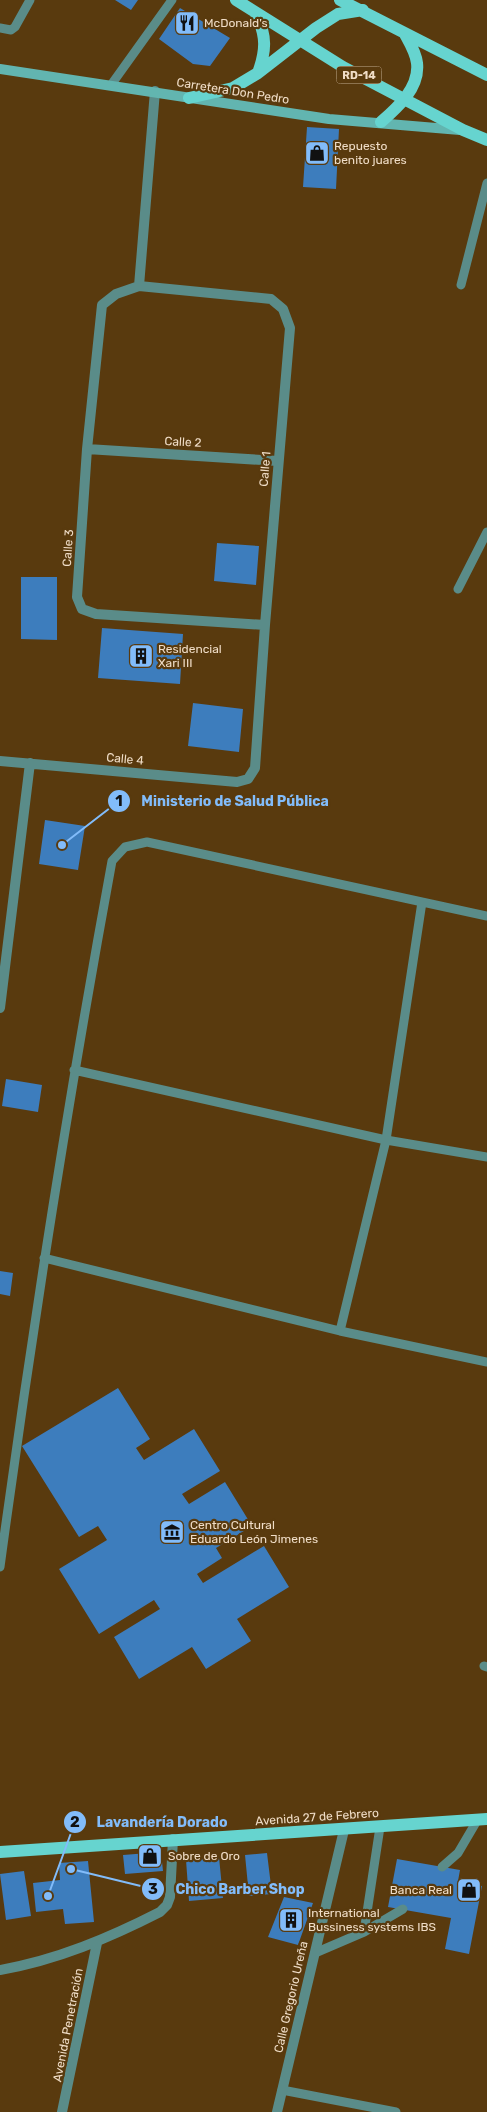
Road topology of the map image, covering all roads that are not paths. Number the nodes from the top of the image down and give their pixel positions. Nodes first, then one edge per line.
1 (30, 0) edge
2 (172, 0) edge
3 (236, 0) edge
4 (340, 0) edge
5 (363, 10) junction
6 (256, 14) junction
7 (0, 28) edge
8 (405, 34) junction
9 (298, 41) junction
10 (0, 69) edge
11 (258, 73) junction
12 (487, 76) edge
13 (111, 85) junction
14 (155, 91) junction
15 (189, 98) junction
16 (405, 98) junction
17 (381, 122) junction
18 (463, 130) junction
19 (487, 140) edge
20 (487, 183) edge
21 (461, 285) dead end
22 (138, 286) junction
23 (102, 304) joint
24 (87, 449) junction
25 (278, 461) junction
26 (487, 532) edge
27 (458, 589) dead end
28 (265, 625) junction
29 (0, 761) edge
30 (30, 763) junction
31 (248, 778) joint
32 (422, 902) junction
33 (487, 916) edge
34 (0, 1008) edge
35 (74, 1070) junction
36 (386, 1140) junction
37 (487, 1157) edge
38 (44, 1258) junction
39 (340, 1331) junction
40 (487, 1362) edge
41 (0, 1566) edge
42 (483, 1819) edge
43 (380, 1827) junction
44 (344, 1830) junction
45 (173, 1838) junction
46 (0, 1852) edge
47 (442, 1867) dead end
48 (403, 1909) dead end
49 (364, 1932) junction
50 (96, 1943) junction
51 (315, 1953) junction
52 (0, 1970) edge
53 (282, 2090) junction
54 (62, 2112) edge
55 (276, 2112) edge
56 (396, 2112) edge

1 - 7 lane
2 - 13 lane
3 - 6 main road, RD-14
4 - 5 main road
5 - 8 main road
5 - 9 main road
6 - 9 main road, RD-14
6 - 11 main road
8 - 12 main road
8 - 16 main road
9 - 11 main road
9 - 16 main road, RD-14
10 - 13 street, Carretera Don Pedro
11 - 15 main road
13 - 14 street, Carretera Don Pedro
14 - 15 street, Carretera Don Pedro
14 - 22 street
15 - 17 street, Carretera Don Pedro
16 - 17 main road
16 - 18 main road, RD-14
17 - 18 street, Carretera Don Pedro
18 - 19 main road, RD-14
20 - 21 lane
22 - 23 street, Calle 1
22 - 25 street, Calle 1
23 - 24 street, Calle 3
24 - 25 street, Calle 2
24 - 28 street, Calle 3
25 - 28 street, Calle 1
26 - 27 lane
28 - 31 street, Calle 1
29 - 30 street, Calle 4
30 - 31 street, Calle 4
30 - 34 street
32 - 33 lane
32 - 35 lane
32 - 36 lane
35 - 36 lane
35 - 38 lane
36 - 37 lane
36 - 39 lane
38 - 39 lane
38 - 41 lane
39 - 40 lane
42 - 43 main road, Avenida 27 de Febrero
42 - 47 lane
43 - 44 main road, Avenida 27 de Febrero
43 - 49 lane
44 - 45 main road, Avenida 27 de Febrero
44 - 51 street, Calle Gregorio Ureña
45 - 46 main road, Avenida 27 de Febrero
45 - 50 street
48 - 49 lane
49 - 51 lane
50 - 52 street
50 - 54 street, Avenida Penetración
51 - 53 street, Calle Gregorio Ureña
53 - 55 street, Calle Gregorio Ureña
53 - 56 lane

